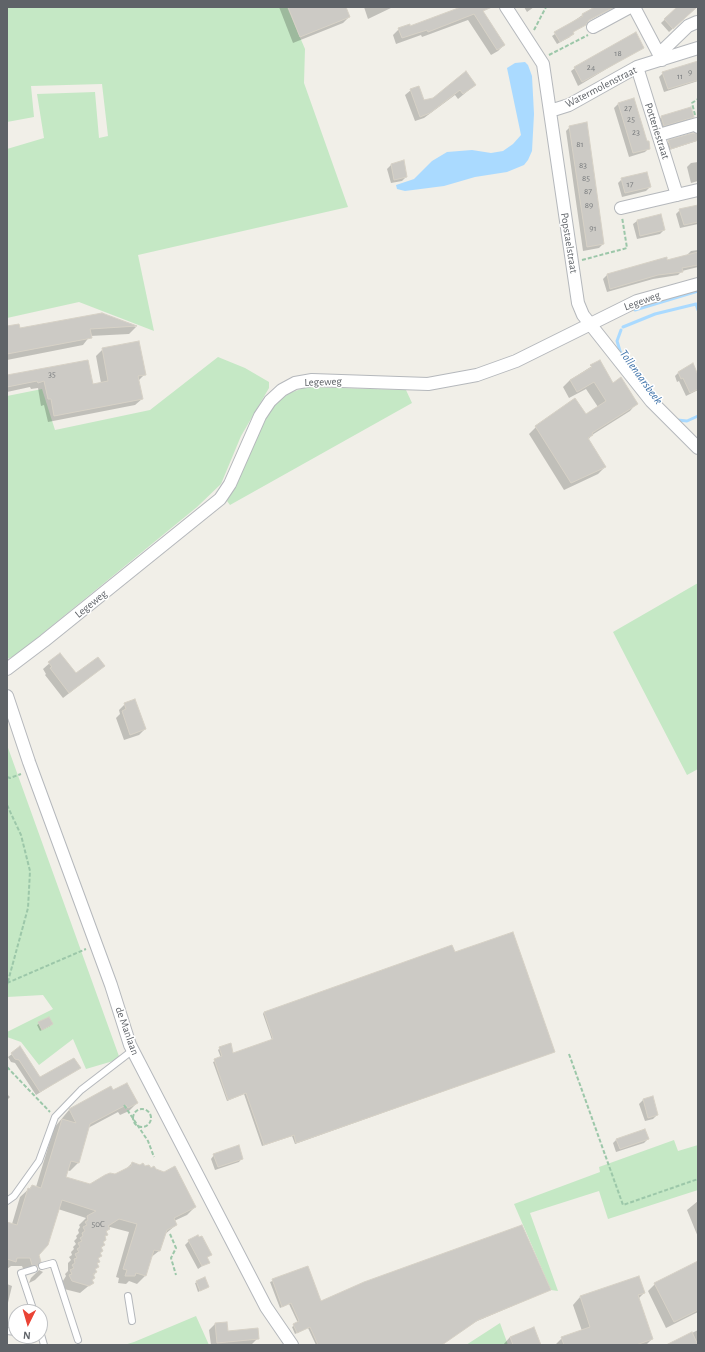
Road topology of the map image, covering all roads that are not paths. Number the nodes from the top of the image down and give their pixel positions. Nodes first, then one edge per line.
1 (506, 7) edge
2 (630, 7) edge
3 (634, 7) edge
4 (698, 23) edge
5 (593, 27) road end
6 (698, 48) edge
7 (660, 57) junction
8 (637, 67) junction
9 (550, 111) junction
10 (698, 126) edge
11 (659, 135) junction
12 (698, 190) edge
13 (677, 194) junction
14 (621, 208) road end
15 (698, 284) edge
16 (592, 324) junction
17 (698, 448) edge
18 (7, 669) edge
19 (7, 696) edge
20 (133, 1050) junction
21 (7, 1201) edge
22 (42, 1266) dead end
23 (34, 1269) dead end
24 (128, 1296) dead end
25 (31, 1304) edge
26 (132, 1321) dead end
27 (78, 1340) dead end
28 (292, 1345) edge

1 - 9 street, Popstaelstraat
2 - 5 street
3 - 7 street
4 - 7 street
6 - 7 street, Watermolenstraat
7 - 8 street, Watermolenstraat
8 - 9 street, Watermolenstraat
8 - 11 street, Potteriestraat
9 - 16 street, Popstaelstraat
10 - 11 street
11 - 13 street, Potteriestraat
12 - 13 street
13 - 14 street
15 - 16 street, Legeweg
16 - 17 street, Popstaelstraat
16 - 18 street, Legeweg
19 - 20 street, de Manlaan
20 - 21 lane
20 - 28 street, de Manlaan
22 - 27 lane
23 - 25 lane
24 - 26 lane

